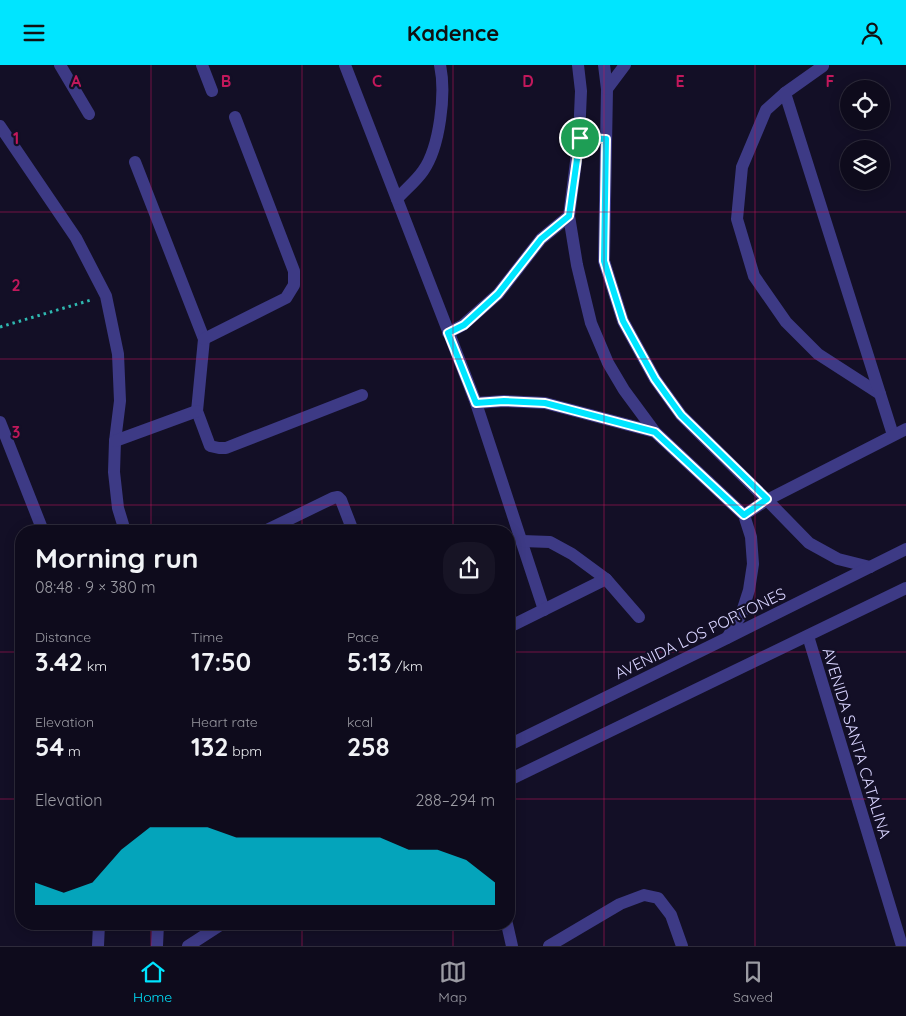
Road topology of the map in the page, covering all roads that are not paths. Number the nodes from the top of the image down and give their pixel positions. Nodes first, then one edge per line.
1 (60, 65) edge
2 (202, 65) edge
3 (345, 65) edge
4 (440, 65) edge
5 (578, 65) edge
6 (604, 65) edge
7 (625, 65) edge
8 (823, 66) dead end
9 (607, 89) junction
10 (212, 91) dead end
11 (785, 93) junction
12 (90, 114) dead end
13 (235, 117) dead end
14 (0, 126) edge
15 (580, 138) junction
16 (606, 139) junction
17 (135, 162) dead end
18 (397, 199) junction
19 (569, 216) junction
20 (448, 333) junction
21 (204, 339) junction
22 (880, 394) junction
23 (362, 395) dead end
24 (476, 403) junction
25 (197, 411) junction
26 (0, 422) edge
27 (906, 429) edge
28 (655, 432) junction
29 (893, 435) junction
30 (115, 441) junction
31 (767, 499) junction
32 (744, 515) junction
33 (41, 525) edge
34 (123, 525) edge
35 (277, 525) edge
36 (351, 525) edge
37 (522, 541) junction
38 (906, 549) edge
39 (870, 567) junction
40 (606, 579) junction
41 (906, 587) edge
42 (544, 610) junction
43 (639, 617) dead end
44 (515, 624) edge
45 (808, 636) junction
46 (727, 639) junction
47 (515, 742) edge
48 (515, 777) edge
49 (101, 930) edge
50 (158, 930) edge
51 (212, 930) edge
52 (217, 930) edge
53 (508, 930) edge
54 (98, 946) edge
55 (157, 946) edge
56 (188, 946) edge
57 (205, 946) edge
58 (512, 946) edge
59 (549, 946) edge
60 (682, 946) edge
61 (902, 946) edge

1 - 12 street
2 - 10 street
3 - 18 street
4 - 18 street
5 - 15 street
6 - 9 street
7 - 9 street
8 - 11 street
9 - 16 street
11 - 22 street
11 - 22 street
13 - 21 street
14 - 30 street
15 - 16 street
15 - 19 street
16 - 31 street
17 - 21 street
18 - 20 street
19 - 20 street
19 - 28 street
20 - 24 street
21 - 25 street
22 - 29 street
23 - 25 street
24 - 28 street
24 - 37 street
25 - 30 street
26 - 33 street
27 - 29 street
28 - 32 street
29 - 31 street
30 - 34 street
31 - 32 street
31 - 39 street
32 - 46 street
35 - 36 street
37 - 40 street
37 - 42 street
38 - 39 street, AVENIDA LOS PORTONES
39 - 46 street, AVENIDA LOS PORTONES
40 - 42 street
40 - 43 street
41 - 45 street
42 - 44 street
45 - 48 street
45 - 61 street, AVENIDA SANTA CATALINA
46 - 47 street, AVENIDA LOS PORTONES
49 - 54 street
50 - 55 street
51 - 56 street
52 - 57 street
53 - 58 street
59 - 60 street

